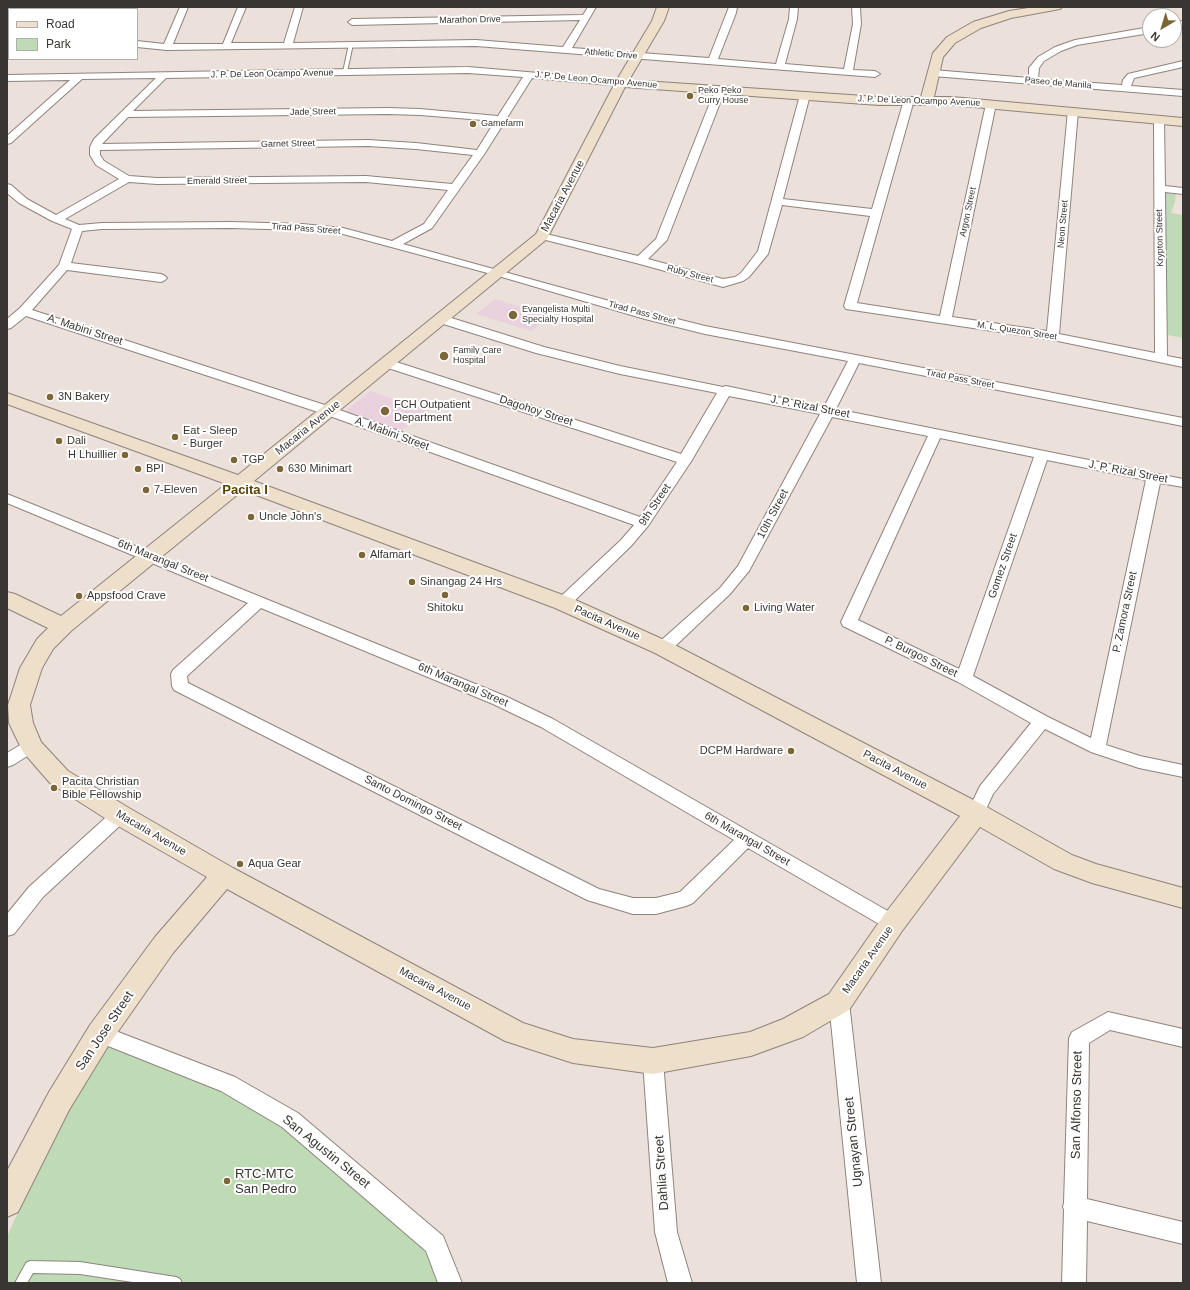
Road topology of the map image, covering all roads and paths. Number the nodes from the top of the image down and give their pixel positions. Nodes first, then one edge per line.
1 (184, 7) edge
2 (242, 7) edge
3 (299, 7) edge
4 (592, 7) edge
5 (663, 7) edge
6 (733, 7) edge
7 (794, 7) edge
8 (856, 7) edge
9 (1056, 7) edge
10 (587, 17) junction
11 (1142, 31) edge
12 (350, 32) junction
13 (138, 44) edge
14 (288, 45) junction
15 (226, 46) junction
16 (167, 47) junction
17 (566, 50) junction
18 (638, 56) junction
19 (712, 62) junction
20 (1183, 64) edge
21 (780, 67) junction
22 (345, 72) junction
23 (848, 72) junction
24 (933, 73) junction
25 (875, 74) dead end
26 (529, 75) junction
27 (80, 76) junction
28 (164, 76) junction
29 (7, 78) edge
30 (1033, 81) junction
31 (622, 83) junction
32 (1126, 89) junction
33 (720, 90) junction
34 (1183, 93) edge
35 (805, 95) junction
36 (909, 100) junction
37 (927, 100) junction
38 (991, 104) junction
39 (1073, 111) junction
40 (125, 114) junction
41 (1159, 118) junction
42 (500, 119) junction
43 (1183, 122) edge
44 (7, 141) edge
45 (95, 147) junction
46 (480, 153) junction
47 (127, 179) junction
48 (7, 187) edge
49 (456, 188) junction
50 (1159, 188) junction
51 (1183, 191) edge
52 (777, 201) junction
53 (876, 213) junction
54 (56, 219) junction
55 (78, 228) junction
56 (542, 236) junction
57 (394, 244) junction
58 (640, 260) junction
59 (64, 266) junction
60 (499, 273) junction
61 (161, 278) dead end
62 (24, 311) junction
63 (441, 319) junction
64 (945, 320) junction
65 (7, 325) edge
66 (1053, 336) junction
67 (1161, 358) junction
68 (855, 359) junction
69 (386, 363) junction
70 (1183, 363) edge
71 (726, 390) junction
72 (7, 398) edge
73 (829, 410) junction
74 (329, 411) junction
75 (1183, 422) edge
76 (936, 433) junction
77 (1042, 455) junction
78 (685, 460) junction
79 (1154, 477) junction
80 (241, 483) junction
81 (1183, 483) edge
82 (7, 498) edge
83 (643, 523) junction
84 (149, 556) junction
85 (7, 599) edge
86 (260, 601) junction
87 (563, 603) junction
88 (63, 626) junction
89 (663, 648) junction
90 (964, 678) junction
91 (1042, 721) junction
92 (31, 746) junction
93 (1097, 748) junction
94 (7, 761) edge
95 (1183, 771) edge
96 (976, 813) junction
97 (120, 815) junction
98 (746, 839) junction
99 (224, 876) junction
100 (1183, 898) edge
101 (893, 923) junction
102 (7, 928) edge
103 (839, 1002) junction
104 (100, 1034) junction
105 (1183, 1038) edge
106 (653, 1060) junction
107 (7, 1202) edge
108 (1074, 1206) junction
109 (1183, 1233) edge
110 (21, 1283) edge
111 (176, 1283) edge
112 (450, 1283) edge
113 (680, 1283) edge
114 (869, 1283) edge
115 (1074, 1283) edge

1 - 16 street
2 - 15 street
3 - 14 street
4 - 10 street
5 - 18 street, Macaria Avenue
6 - 19 street
7 - 21 street
8 - 23 street
9 - 24 street
10 - 12 street, Marathon Drive
10 - 17 street
11 - 30 street
12 - 14 street
12 - 17 street, Athletic Drive
12 - 22 lane
13 - 16 street
14 - 15 street
15 - 16 street
17 - 18 street, Athletic Drive
18 - 19 street, Athletic Drive
18 - 31 street, Macaria Avenue
19 - 21 street, Athletic Drive
20 - 32 street
21 - 23 street, Athletic Drive
22 - 26 street, J. P. De Leon Ocampo Avenue
22 - 28 street, J. P. De Leon Ocampo Avenue
23 - 25 street, Athletic Drive
24 - 30 street, Paseo de Manila
24 - 37 street
26 - 31 street, J. P. De Leon Ocampo Avenue
26 - 42 street
27 - 28 street, J. P. De Leon Ocampo Avenue
27 - 29 street, J. P. De Leon Ocampo Avenue
27 - 44 street
28 - 40 street
30 - 32 street, Paseo de Manila
31 - 33 street, J. P. De Leon Ocampo Avenue
31 - 56 street, Macaria Avenue
32 - 34 street, Paseo de Manila
33 - 35 street, J. P. De Leon Ocampo Avenue
33 - 58 street
35 - 36 street, J. P. De Leon Ocampo Avenue
35 - 52 street, Ruby Street
36 - 37 street, J. P. De Leon Ocampo Avenue
36 - 53 street
37 - 38 street, J. P. De Leon Ocampo Avenue
38 - 39 street, J. P. De Leon Ocampo Avenue
38 - 64 street, Argon Street
39 - 41 street, J. P. De Leon Ocampo Avenue
39 - 66 street, Neon Street
40 - 42 street, Jade Street
40 - 45 street
41 - 43 street, J. P. De Leon Ocampo Avenue
41 - 50 street, Krypton Street
42 - 46 street
45 - 46 street, Garnet Street
45 - 47 street, Emerald Street
46 - 49 street
47 - 49 street, Emerald Street
47 - 54 street
48 - 54 street
49 - 57 street
50 - 51 street
50 - 67 street, Krypton Street
52 - 53 street
52 - 58 street, Ruby Street
53 - 64 street, M. L. Quezon Street
54 - 55 street
55 - 57 street, Tirad Pass Street
55 - 59 street
56 - 58 street, Ruby Street
56 - 60 street, Macaria Avenue
57 - 60 street, Tirad Pass Street
59 - 61 street
59 - 62 street
60 - 63 street, Macaria Avenue
60 - 68 street, Tirad Pass Street
62 - 65 street
62 - 74 street, A. Mabini Street
63 - 69 street, Macaria Avenue
63 - 71 street, J. P. Rizal Street
64 - 66 street, M. L. Quezon Street
66 - 67 street, M. L. Quezon Street
67 - 70 street, M. L. Quezon Street
68 - 73 street, 10th Street
68 - 75 street, Tirad Pass Street
69 - 74 street, Macaria Avenue
69 - 78 street, Dagohoy Street
71 - 73 street, J. P. Rizal Street
71 - 78 street, 9th Street
72 - 80 street, Pacita Avenue
73 - 76 street, J. P. Rizal Street
73 - 89 street, 10th Street
74 - 80 street, Macaria Avenue
74 - 83 street, A. Mabini Street
76 - 77 street, J. P. Rizal Street
76 - 90 street, P. Burgos Street
77 - 79 street, J. P. Rizal Street
77 - 90 street, Gomez Street
78 - 83 street, 9th Street
79 - 81 street, J. P. Rizal Street
79 - 93 street, P. Zamora Street
80 - 84 street, Macaria Avenue
80 - 87 street, Pacita Avenue
82 - 84 street, 6th Marangal Street
83 - 87 street, 9th Street
84 - 86 street, 6th Marangal Street
84 - 88 street, Macaria Avenue
85 - 88 street
86 - 98 street, 6th Marangal Street
86 - 98 street, Santo Domingo Street
87 - 89 street, Pacita Avenue
88 - 92 street, Macaria Avenue
89 - 96 street, Pacita Avenue
90 - 91 street, P. Burgos Street
91 - 93 street, P. Burgos Street
91 - 96 street
92 - 94 street
92 - 97 street, Macaria Avenue
93 - 95 street, P. Burgos Street
96 - 100 street, Pacita Avenue
96 - 101 street, Macaria Avenue
97 - 99 street, Macaria Avenue
97 - 102 street
98 - 101 street, 6th Marangal Street
99 - 104 street, San Jose Street
99 - 106 street, Macaria Avenue
101 - 103 street, Macaria Avenue
103 - 106 street, Macaria Avenue
103 - 114 street, Ugnayan Street
104 - 107 street, San Jose Street
104 - 112 street, San Agustin Street
105 - 108 street, San Alfonso Street
106 - 113 street, Dahlia Street
108 - 109 street
108 - 115 street, San Alfonso Street
110 - 111 lane

